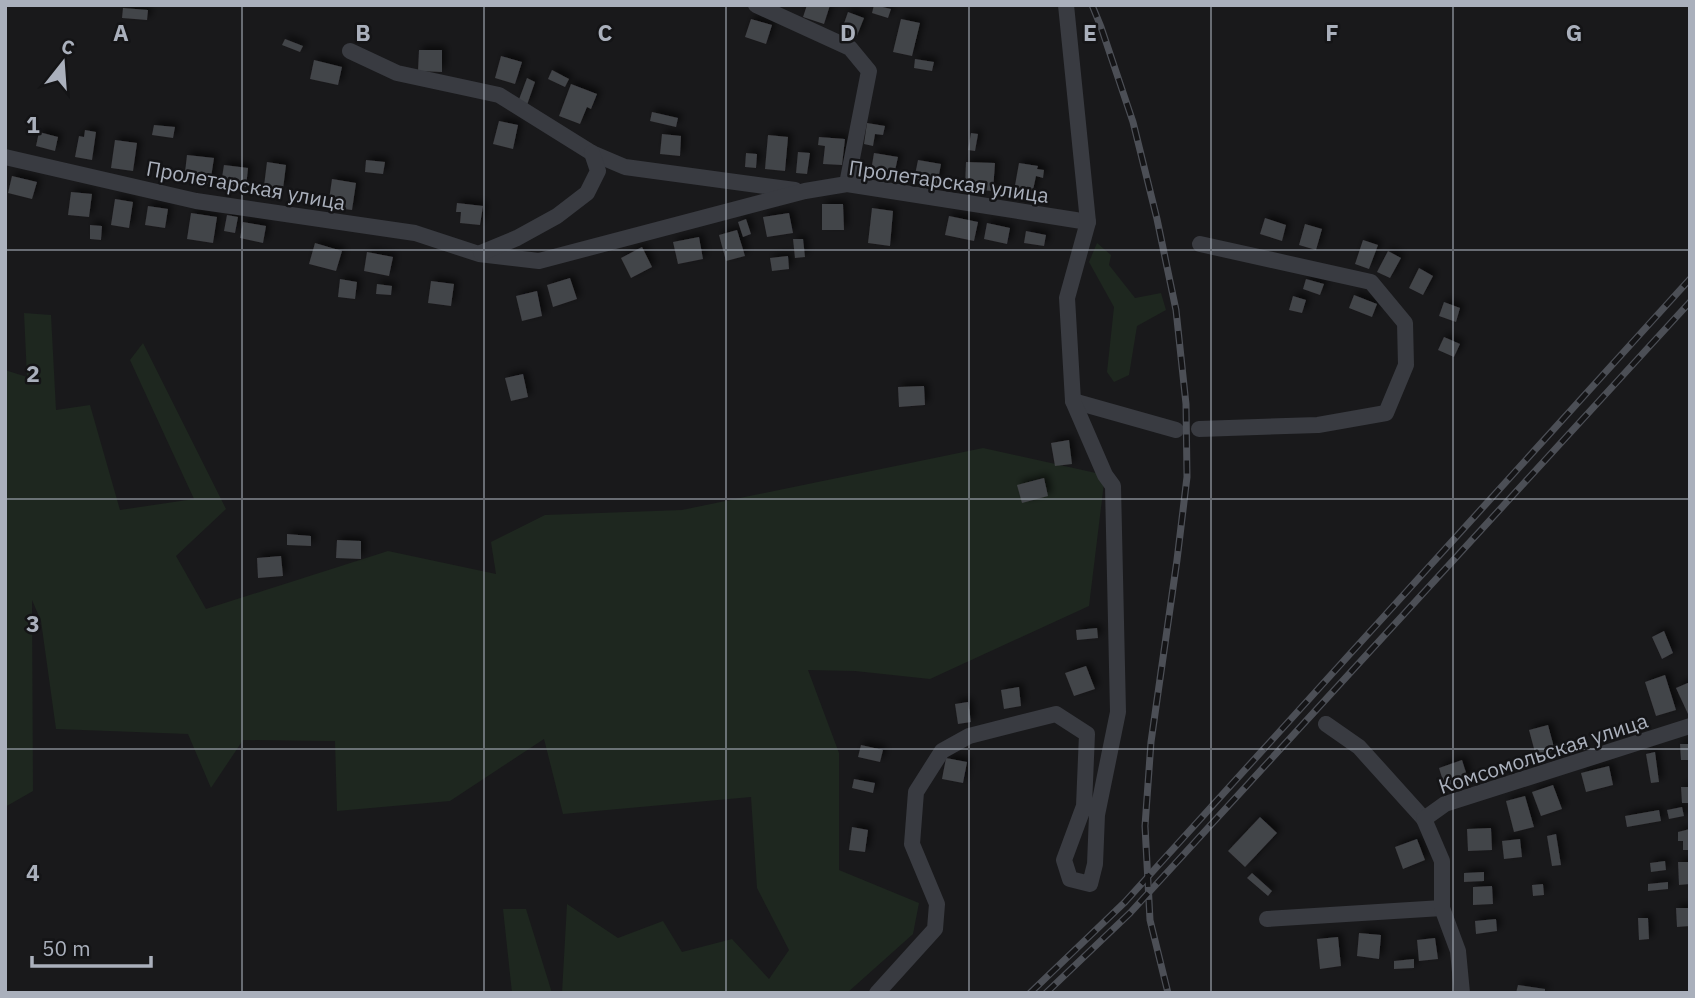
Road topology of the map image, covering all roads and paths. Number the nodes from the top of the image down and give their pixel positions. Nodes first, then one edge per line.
1 (756, 5) edge
2 (1066, 5) edge
3 (350, 51) dead end
4 (592, 153) junction
5 (5, 157) edge
6 (847, 184) junction
7 (805, 191) junction
8 (1088, 222) junction
9 (1200, 244) dead end
10 (479, 254) junction
11 (1073, 401) junction
12 (1199, 429) dead end
13 (1176, 430) dead end
14 (1326, 724) dead end
15 (1690, 726) edge
16 (1424, 819) junction
17 (1442, 908) junction
18 (1267, 919) dead end
19 (877, 993) edge
20 (1462, 993) edge

1 - 6 street
2 - 8 street
3 - 4 street, Пролетарская улица
4 - 7 street, Пролетарская улица
4 - 10 street
5 - 10 street, Пролетарская улица
6 - 7 street, Пролетарская улица
6 - 8 street, Пролетарская улица
7 - 10 street, Пролетарская улица
8 - 11 street
9 - 12 street
11 - 13 street
11 - 19 street
14 - 16 street
15 - 16 street, Комсомольская улица
16 - 17 street, Комсомольская улица
17 - 18 street
17 - 20 street, Комсомольская улица

